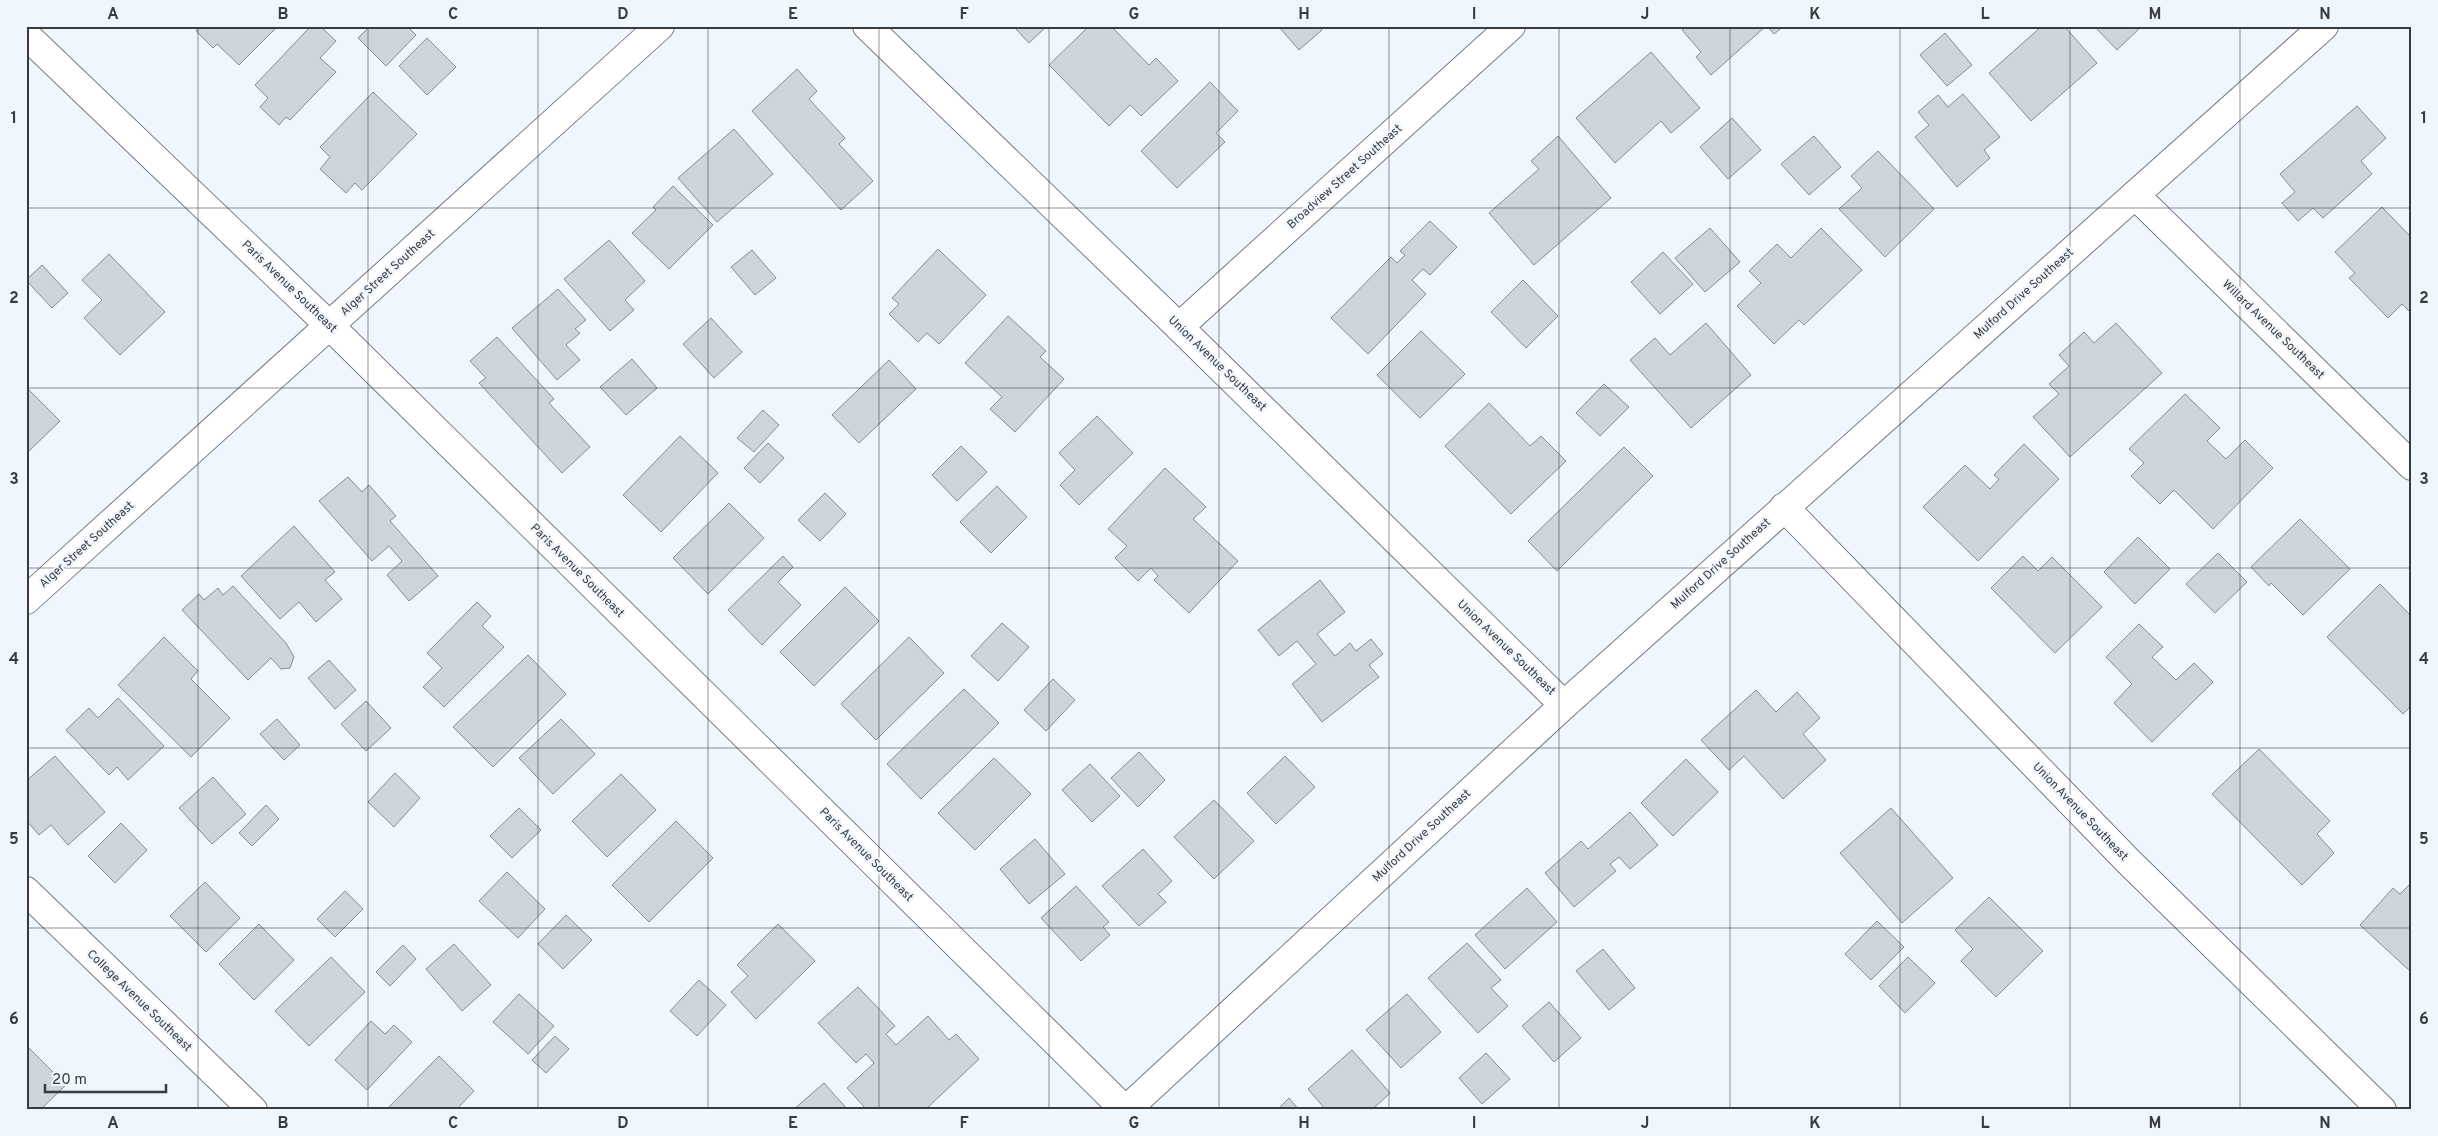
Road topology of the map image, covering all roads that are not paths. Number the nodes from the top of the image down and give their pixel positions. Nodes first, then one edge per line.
1 (660, 26) edge
2 (867, 26) edge
3 (1511, 26) edge
4 (2324, 26) edge
5 (26, 36) edge
6 (2135, 195) junction
7 (330, 326) junction
8 (1178, 327) junction
9 (2412, 466) edge
10 (1784, 507) junction
11 (26, 600) edge
12 (1564, 705) junction
13 (26, 891) edge
14 (253, 1110) edge
15 (1125, 1110) edge
16 (2382, 1110) edge

1 - 7 street, Alger Street Southeast
2 - 8 street, Union Avenue Southeast
3 - 8 street, Broadview Street Southeast
4 - 6 street, Mulford Drive Southeast
5 - 7 street, Paris Avenue Southeast
6 - 9 street, Willard Avenue Southeast
6 - 10 street, Mulford Drive Southeast
7 - 11 street, Alger Street Southeast
7 - 15 street, Paris Avenue Southeast
8 - 12 street, Union Avenue Southeast
10 - 12 street, Mulford Drive Southeast
10 - 16 street, Union Avenue Southeast
12 - 15 street, Mulford Drive Southeast
13 - 14 street, College Avenue Southeast

